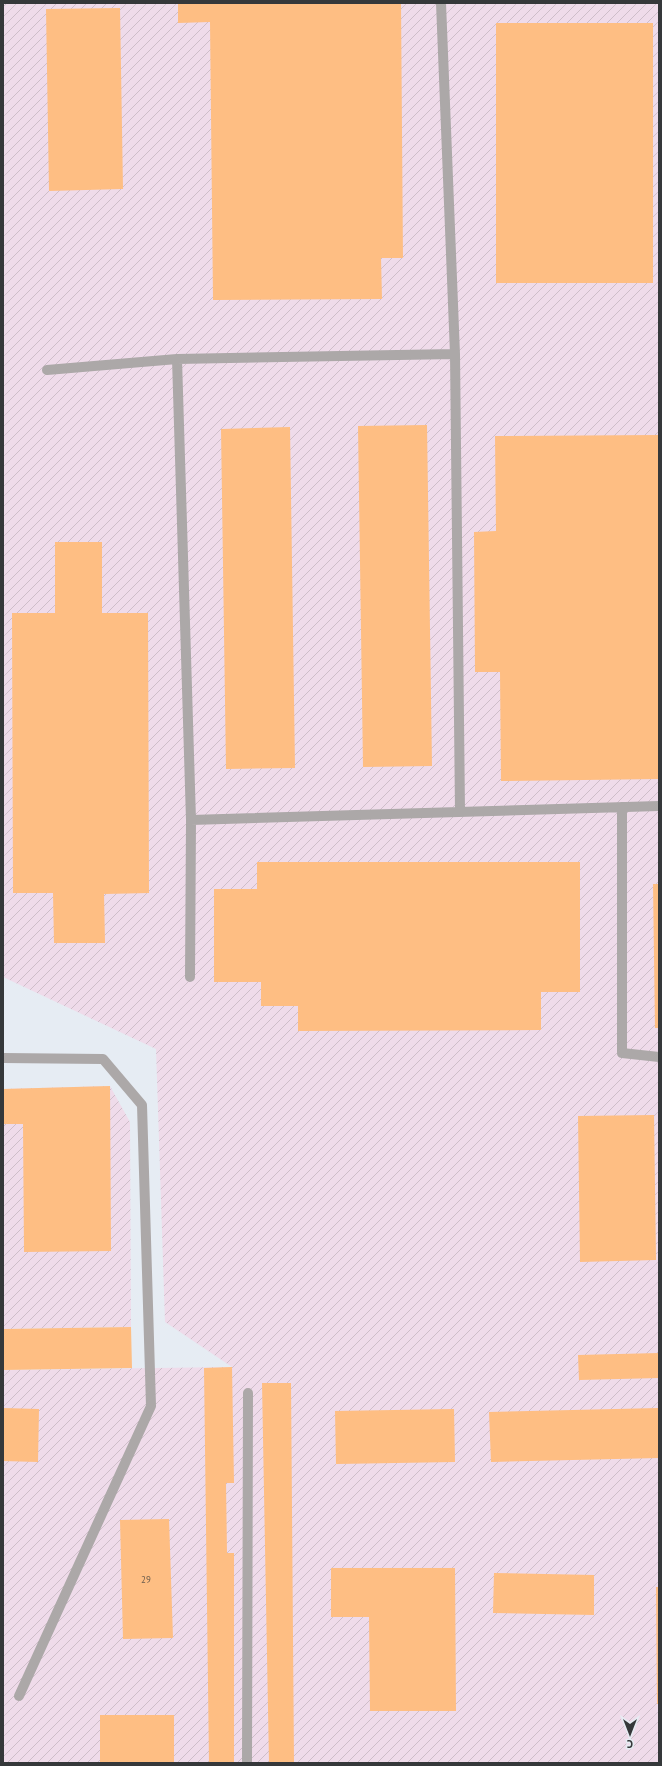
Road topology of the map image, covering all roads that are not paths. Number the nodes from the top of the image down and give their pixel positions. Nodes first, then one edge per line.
1 (441, 3) edge
2 (455, 354) junction
3 (177, 359) junction
4 (47, 370) dead end
5 (659, 806) edge
6 (622, 807) junction
7 (460, 811) junction
8 (191, 820) junction
9 (190, 977) dead end
10 (659, 1057) edge
11 (3, 1058) edge
12 (248, 1392) dead end
13 (19, 1696) dead end
14 (247, 1763) edge

1 - 2 lane
2 - 3 lane
2 - 7 lane
3 - 4 lane
3 - 8 lane
5 - 6 lane
6 - 7 lane
6 - 10 lane
7 - 8 lane
8 - 9 lane
11 - 13 lane
12 - 14 lane

